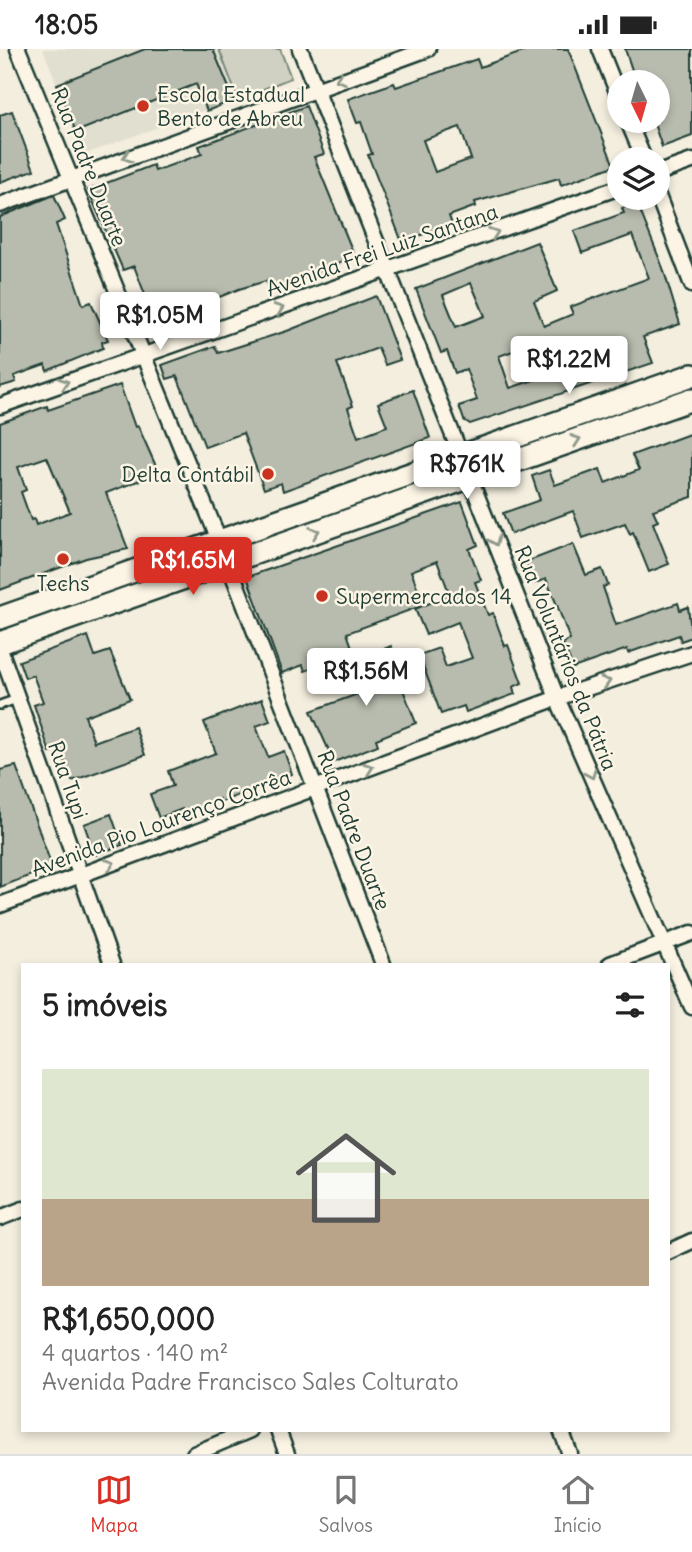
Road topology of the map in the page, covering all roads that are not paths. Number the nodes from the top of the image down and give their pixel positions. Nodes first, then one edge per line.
1 (18, 49) edge
2 (300, 49) edge
3 (428, 49) edge
4 (600, 49) edge
5 (608, 70) edge
6 (315, 88) junction
7 (692, 161) edge
8 (670, 169) edge
9 (71, 178) junction
10 (607, 192) edge
11 (0, 205) edge
12 (663, 210) edge
13 (388, 271) junction
14 (692, 285) edge
15 (142, 356) junction
16 (692, 375) edge
17 (692, 399) edge
18 (0, 406) edge
19 (460, 456) junction
20 (470, 477) junction
21 (218, 539) junction
22 (228, 562) junction
23 (0, 618) edge
24 (0, 643) edge
25 (0, 649) edge
26 (692, 653) edge
27 (557, 698) junction
28 (17, 699) junction
29 (0, 705) edge
30 (316, 787) junction
31 (80, 875) junction
32 (0, 905) edge
33 (692, 933) edge
34 (665, 942) junction
35 (112, 963) edge
36 (383, 963) edge
37 (612, 963) edge
38 (692, 1007) edge
39 (21, 1210) edge
40 (0, 1218) edge
41 (692, 1241) edge
42 (670, 1251) edge
43 (245, 1432) edge
44 (279, 1432) edge
45 (562, 1432) edge
46 (194, 1454) edge
47 (287, 1454) edge
48 (570, 1454) edge

1 - 9 street, Rua Padre Duarte
2 - 6 street, Rua Voluntários da Pátria
3 -> 6 street
4 - 5 street
6 -> 9 street
6 - 13 street, Rua Voluntários da Pátria
7 - 8 street
9 - 11 street
9 - 15 street, Rua Padre Duarte
13 -> 10 street, Avenida Frei Luiz Santana
12 - 14 street
15 -> 13 street, Avenida Frei Luiz Santana
13 - 19 street, Rua Voluntários da Pátria
18 -> 15 street, Avenida Frei Luiz Santana
15 - 21 street, Rua Padre Duarte
16 - 19 main road
20 -> 17 main road
19 - 20 street, Rua Voluntários da Pátria
19 - 21 main road
22 -> 20 main road
20 -> 27 street, Rua Voluntários da Pátria
21 - 22 street, Rua Padre Duarte
21 - 23 main road
22 - 24 main road
22 - 30 street, Rua Padre Duarte
25 - 28 street, Rua Tupi
27 -> 26 street, Avenida Pio Lourenço Corrêa
30 -> 27 street, Avenida Pio Lourenço Corrêa
27 -> 34 street, Rua Voluntários da Pátria
28 - 29 lane
28 - 31 street, Rua Tupi
31 -> 30 street, Avenida Pio Lourenço Corrêa
30 - 36 street, Rua Padre Duarte
31 - 32 street, Avenida Pio Lourenço Corrêa
31 - 35 street, Rua Tupi
33 - 34 street
34 - 37 street
34 - 38 street, Rua Voluntários da Pátria
39 - 40 street
41 - 42 street
43 - 46 street
44 - 47 street
45 - 48 street

